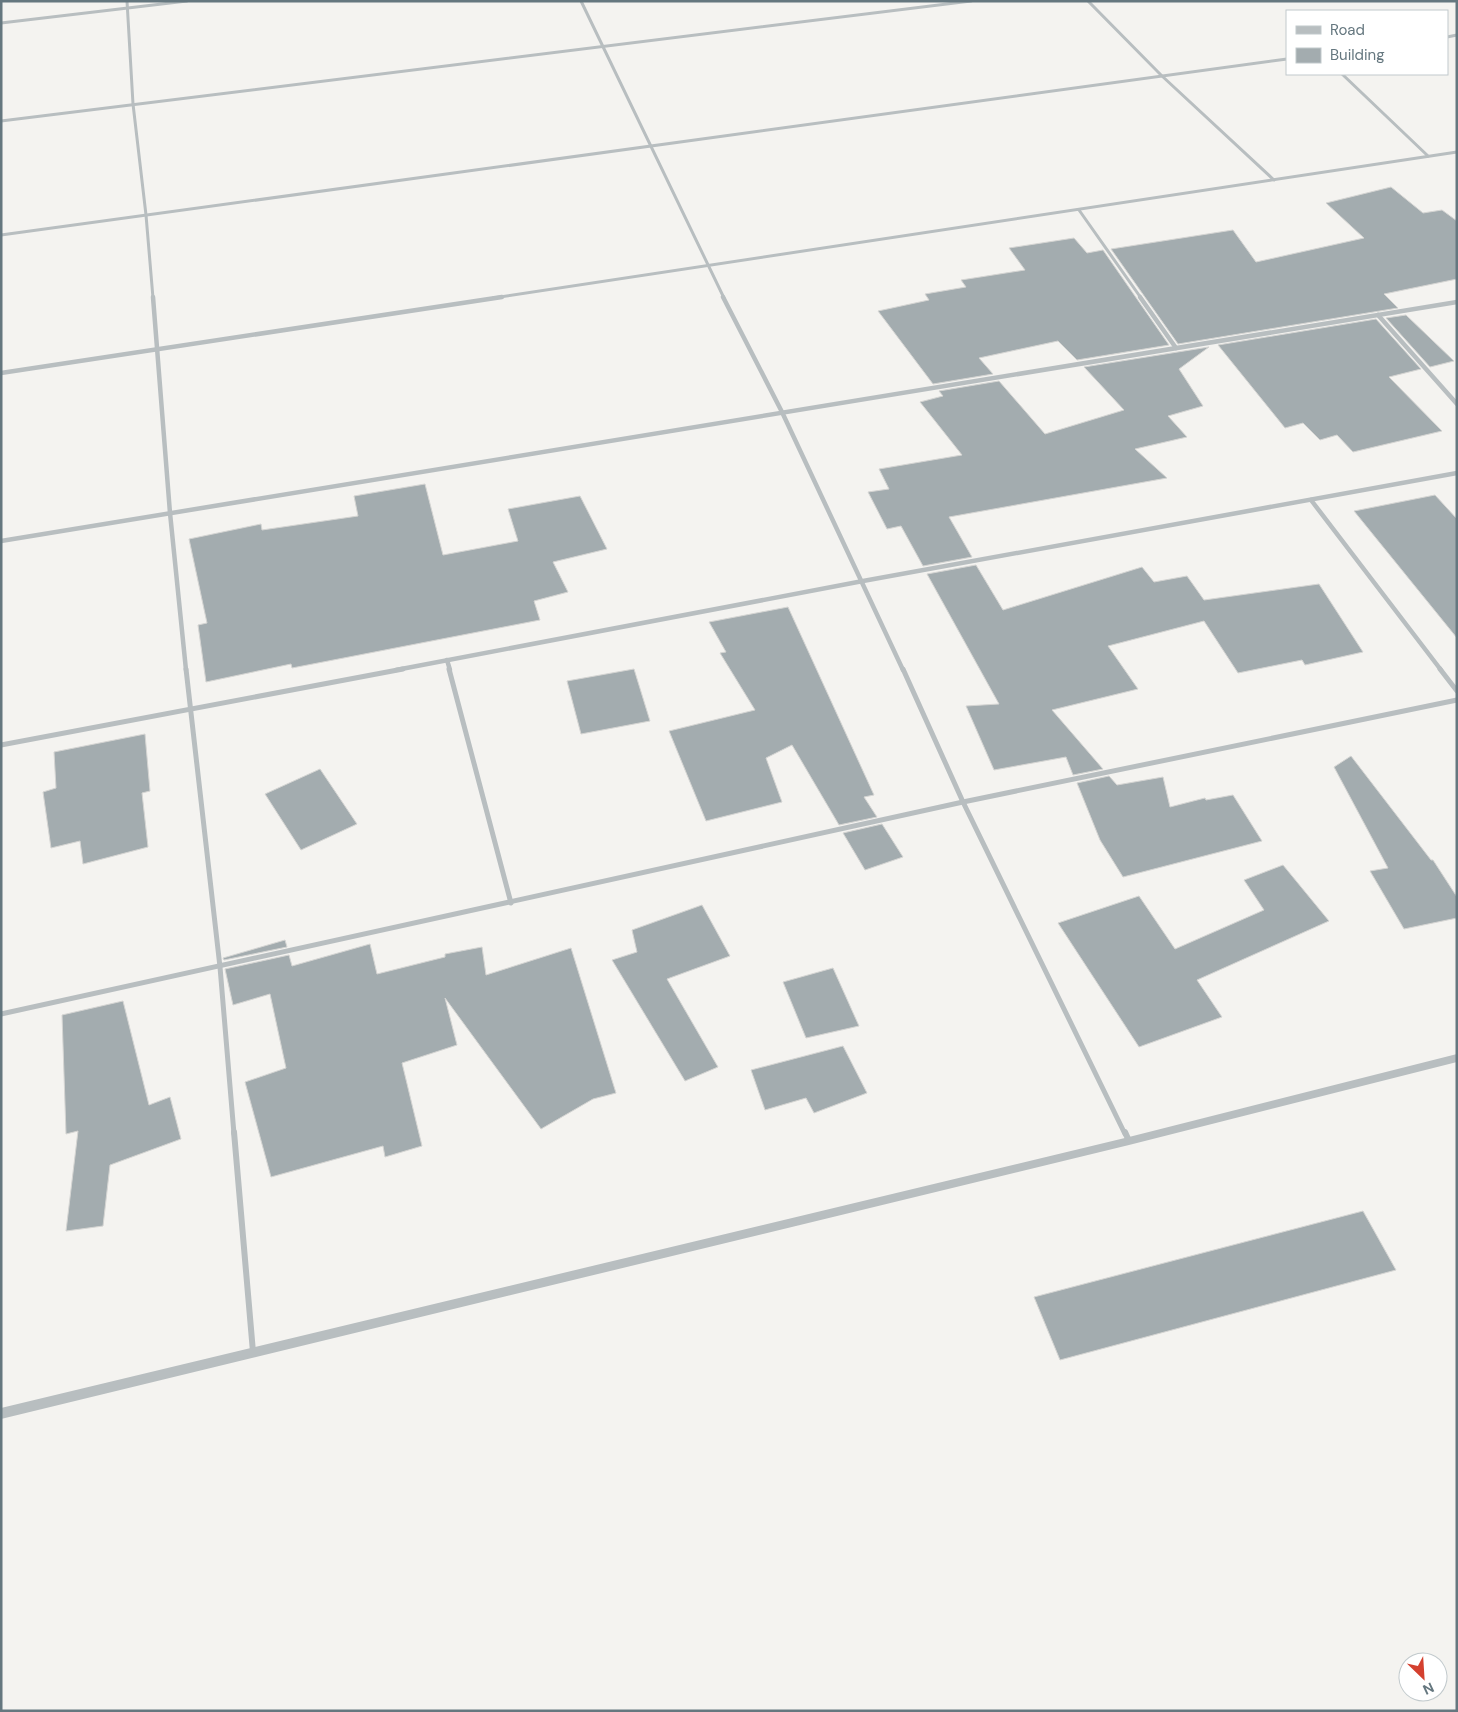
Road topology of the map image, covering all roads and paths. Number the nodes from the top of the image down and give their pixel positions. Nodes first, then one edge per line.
1 (128, 1) edge
2 (187, 1) edge
3 (581, 1) edge
4 (971, 1) edge
5 (1088, 1) edge
6 (128, 8) junction
7 (1, 23) edge
8 (603, 46) junction
9 (1286, 59) edge
10 (1343, 75) edge
11 (1162, 76) junction
12 (133, 104) junction
13 (1, 121) edge
14 (649, 145) junction
15 (1457, 152) edge
16 (1428, 156) junction
17 (1274, 180) junction
18 (1079, 210) junction
19 (146, 214) junction
20 (1, 235) edge
21 (707, 265) junction
22 (1457, 302) edge
23 (1378, 315) junction
24 (1176, 348) junction
25 (155, 350) junction
26 (1, 373) edge
27 (1457, 404) edge
28 (782, 412) junction
29 (1457, 473) edge
30 (1310, 500) junction
31 (170, 513) junction
32 (1, 541) edge
33 (863, 581) junction
34 (447, 660) junction
35 (1457, 691) edge
36 (1457, 700) edge
37 (190, 709) junction
38 (1, 745) edge
39 (963, 802) junction
40 (511, 903) junction
41 (220, 968) junction
42 (1, 1014) edge
43 (1457, 1058) edge
44 (1129, 1142) junction
45 (253, 1354) junction
46 (1, 1414) edge

1 - 6 street
2 - 6 street
3 - 8 street
4 - 8 street
5 - 11 street
6 - 7 street
6 - 12 street
8 - 12 street
8 - 14 street
9 - 11 street
10 - 16 street
11 - 14 street
11 - 17 street
12 - 13 street
12 - 19 street
14 - 19 street
14 - 21 street
15 - 16 street
16 - 17 street
17 - 18 street
18 - 21 street
18 - 24 street
19 - 20 street
19 - 25 street
21 - 25 street
21 - 28 street
22 - 23 street
23 - 24 street
23 - 27 street
24 - 28 street
25 - 26 street
25 - 31 street
28 - 31 street
28 - 33 street
29 - 30 street
30 - 33 street
30 - 35 street
31 - 32 street
31 - 37 street
33 - 34 street
33 - 39 street
34 - 37 street
34 - 40 street
36 - 39 street
37 - 38 street
37 - 41 street
39 - 40 street
39 - 44 street
40 - 41 street
41 - 42 street
41 - 45 street
43 - 44 street
44 - 45 street
45 - 46 street

